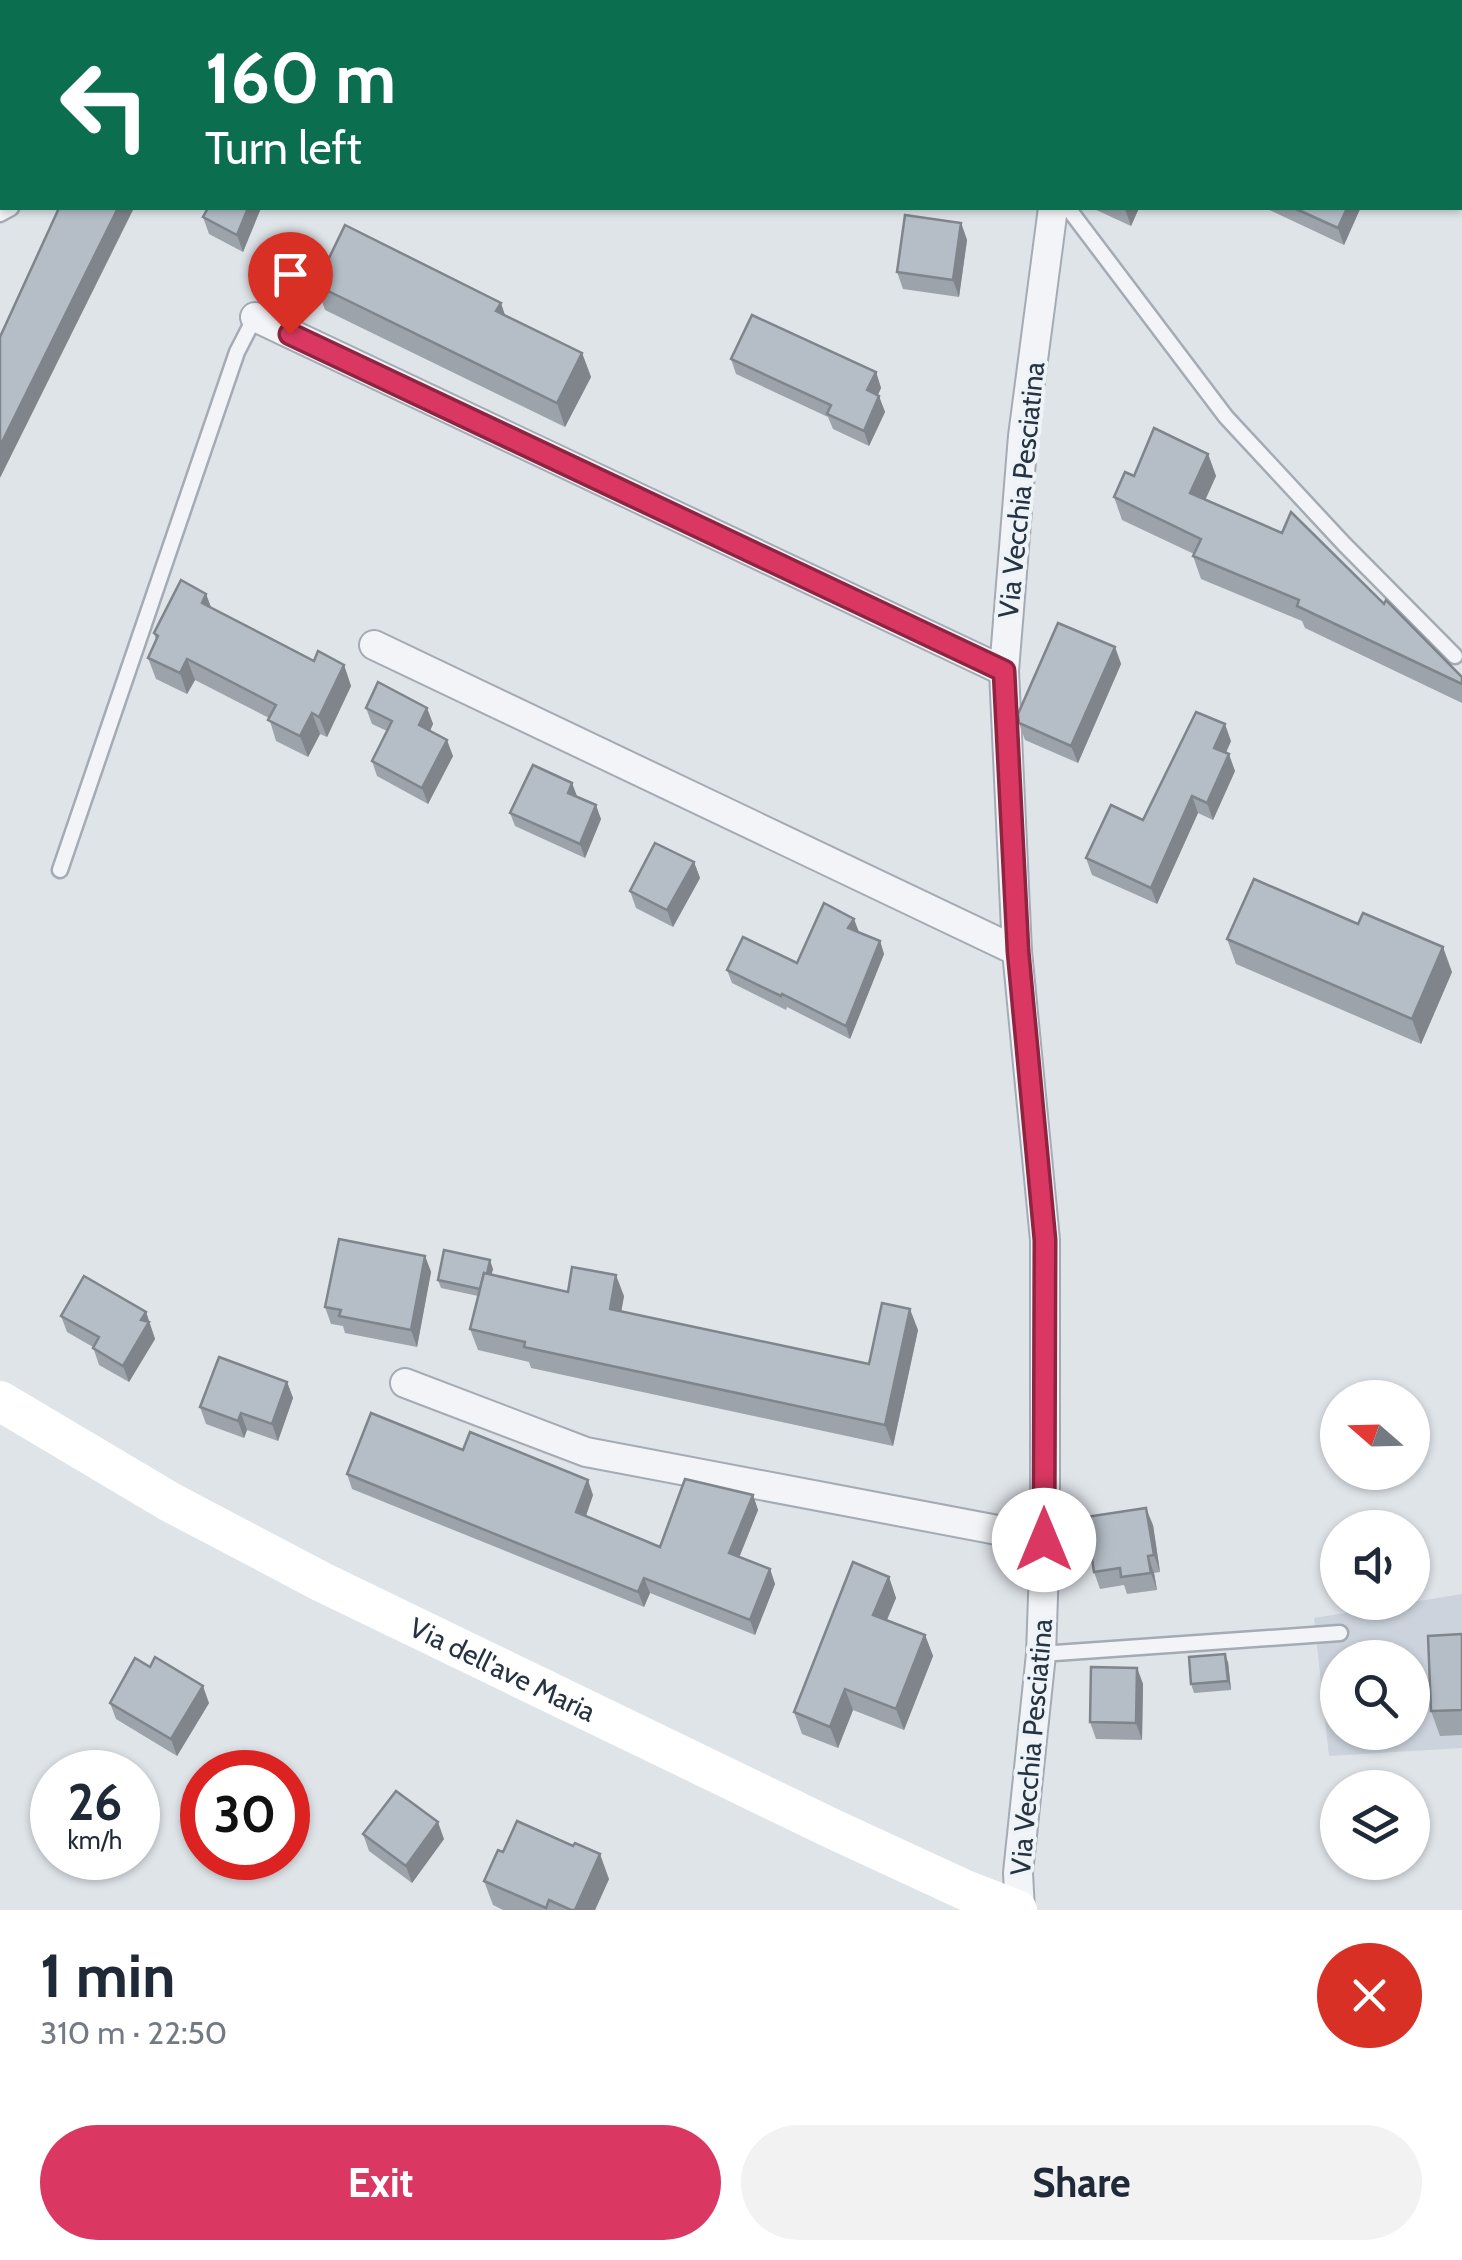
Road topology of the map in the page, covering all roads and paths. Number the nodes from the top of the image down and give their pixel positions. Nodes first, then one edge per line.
1 (1053, 210) edge
2 (1070, 210) edge
3 (255, 317) joint
4 (374, 644) dead end
5 (1455, 656) dead end
6 (1004, 671) junction
7 (60, 870) dead end
8 (1018, 951) junction
9 (406, 1384) dead end
10 (0, 1401) edge
11 (1044, 1540) junction
12 (1340, 1634) dead end
13 (1041, 1654) junction
14 (1019, 1910) edge

1 - 6 street, Via Vecchia Pesciatina
2 - 5 lane
3 - 6 street
3 - 7 lane
4 - 8 street
6 - 8 street, Via Vecchia Pesciatina
8 - 11 street, Via Vecchia Pesciatina
9 - 11 street
10 - 14 street, Via dell'ave Maria
11 - 13 street, Via Vecchia Pesciatina
12 - 13 lane
13 - 14 street, Via Vecchia Pesciatina

